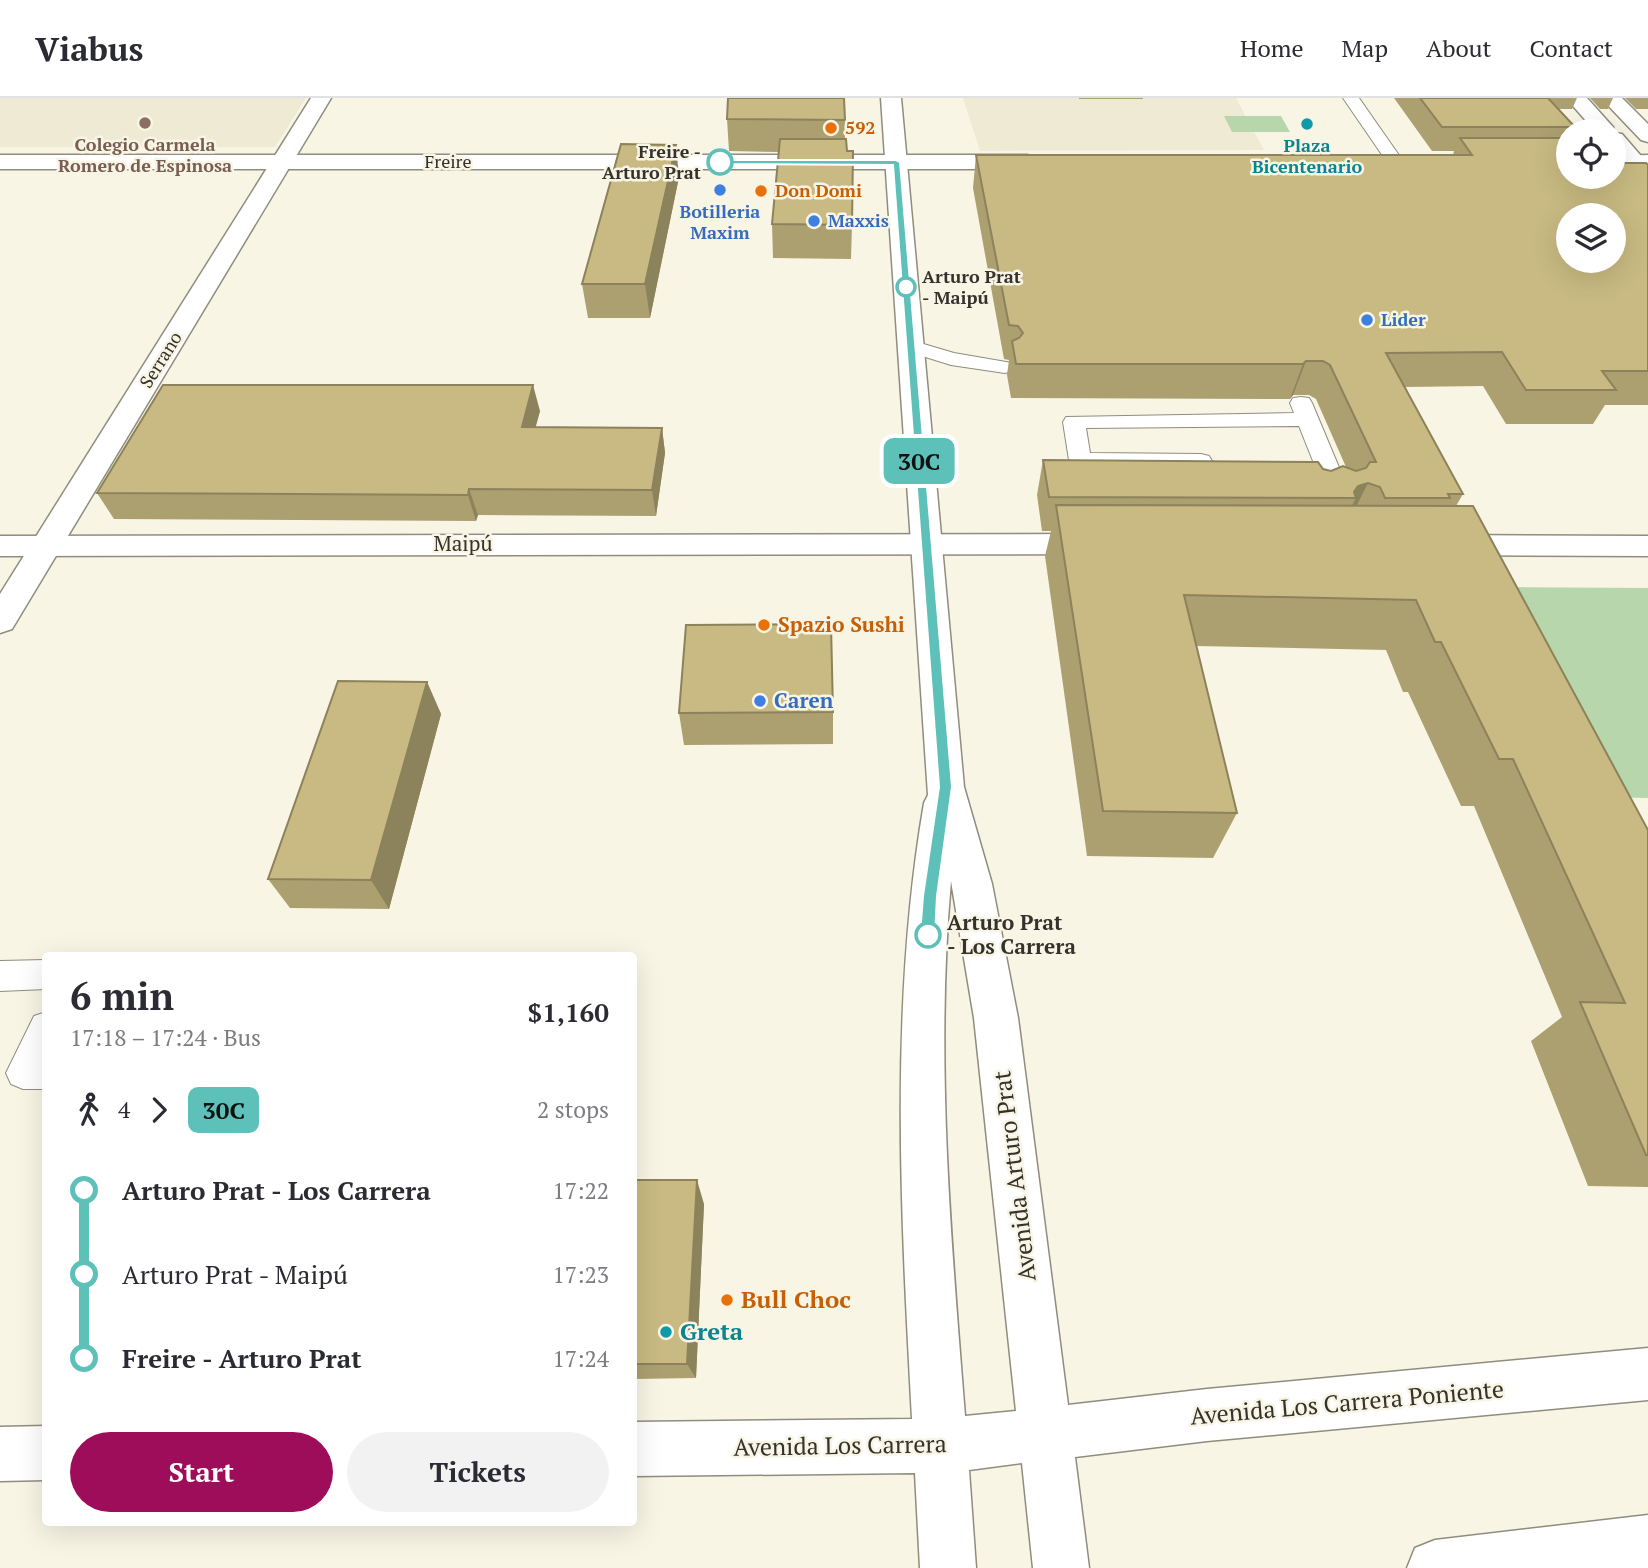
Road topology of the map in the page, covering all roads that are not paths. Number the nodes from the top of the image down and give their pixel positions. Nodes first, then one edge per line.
1 (321, 98) edge
2 (891, 98) edge
3 (1351, 98) edge
4 (1576, 98) edge
5 (1611, 98) edge
6 (1595, 119) edge
7 (1648, 136) edge
8 (1395, 160) junction
9 (283, 161) junction
10 (1372, 161) edge
11 (1422, 161) edge
12 (0, 162) edge
13 (896, 162) junction
14 (1049, 162) edge
15 (910, 346) junction
16 (1005, 367) dead end
17 (1219, 462) edge
18 (1302, 463) edge
19 (1316, 496) edge
20 (1339, 496) edge
21 (925, 543) junction
22 (1135, 544) edge
23 (1414, 545) edge
24 (1648, 545) edge
25 (0, 546) edge
26 (46, 546) junction
27 (0, 621) edge
28 (945, 787) junction
29 (42, 974) edge
30 (0, 976) edge
31 (42, 1035) edge
32 (42, 1073) edge
33 (1648, 1374) edge
34 (1046, 1432) junction
35 (942, 1446) junction
36 (637, 1449) edge
37 (42, 1453) edge
38 (0, 1454) edge
39 (1648, 1543) edge
40 (948, 1568) edge
41 (1061, 1568) edge
42 (1435, 1568) edge

1 - 9 main road, Serrano
2 - 13 main road, Avenida Arturo Prat
3 - 8 lane
4 - 6 main road
5 - 7 main road
8 - 10 main road
8 - 11 main road
9 - 12 main road, Freire
9 - 13 main road, Freire
9 - 26 main road, Serrano
13 - 14 main road, Freire
13 - 15 main road, Avenida Arturo Prat
15 - 16 lane
15 - 21 main road, Avenida Arturo Prat
17 - 20 lane
18 - 19 lane
21 - 22 main road, Maipú
21 - 26 main road, Maipú
21 - 28 main road, Avenida Arturo Prat
23 - 24 main road
25 - 26 main road, Maipú
26 - 27 main road, Serrano
28 - 34 main road, Avenida Arturo Prat
28 - 35 main road, Avenida Arturo Prat
29 - 30 lane
31 - 32 lane
33 - 34 main road, Avenida Los Carrera Poniente
34 - 35 main road, Avenida Los Carrera
34 - 41 main road, Avenida Arturo Prat
35 - 36 main road, Avenida Los Carrera
35 - 40 main road, Avenida Arturo Prat
37 - 38 main road
39 - 42 main road

